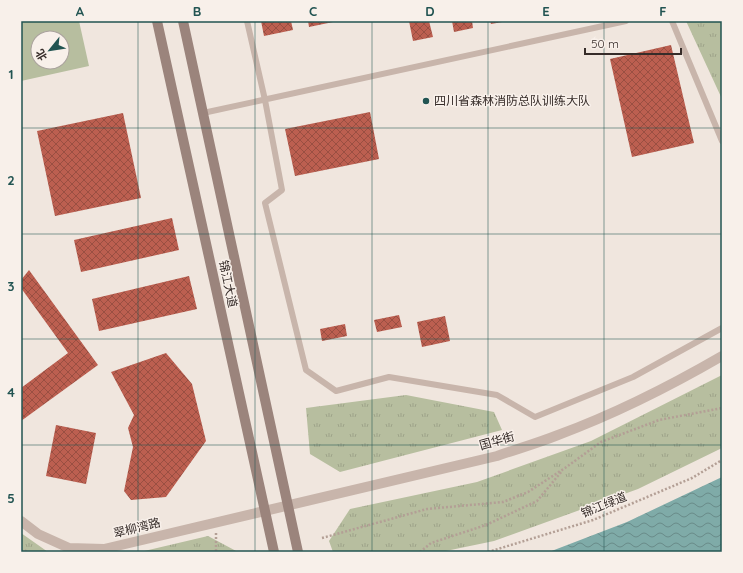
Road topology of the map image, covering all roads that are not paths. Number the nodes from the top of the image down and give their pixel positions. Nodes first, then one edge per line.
1 (157, 21) edge
2 (183, 21) edge
3 (247, 21) edge
4 (626, 21) edge
5 (672, 21) edge
6 (265, 100) junction
7 (203, 113) junction
8 (722, 141) edge
9 (722, 328) edge
10 (722, 356) edge
11 (288, 506) junction
12 (265, 511) junction
13 (21, 520) edge
14 (274, 552) edge
15 (298, 552) edge

1 - 12 main road, 锦江大道
2 - 7 main road, 锦江大道
3 - 6 lane
4 - 6 lane
5 - 8 lane
6 - 7 lane
6 - 9 lane
7 - 11 main road, 锦江大道
10 - 11 street, 国华街
11 - 12 street, 国华街
11 - 15 main road, 锦江大道
12 - 13 street, 翠柳湾路
12 - 14 main road, 锦江大道

